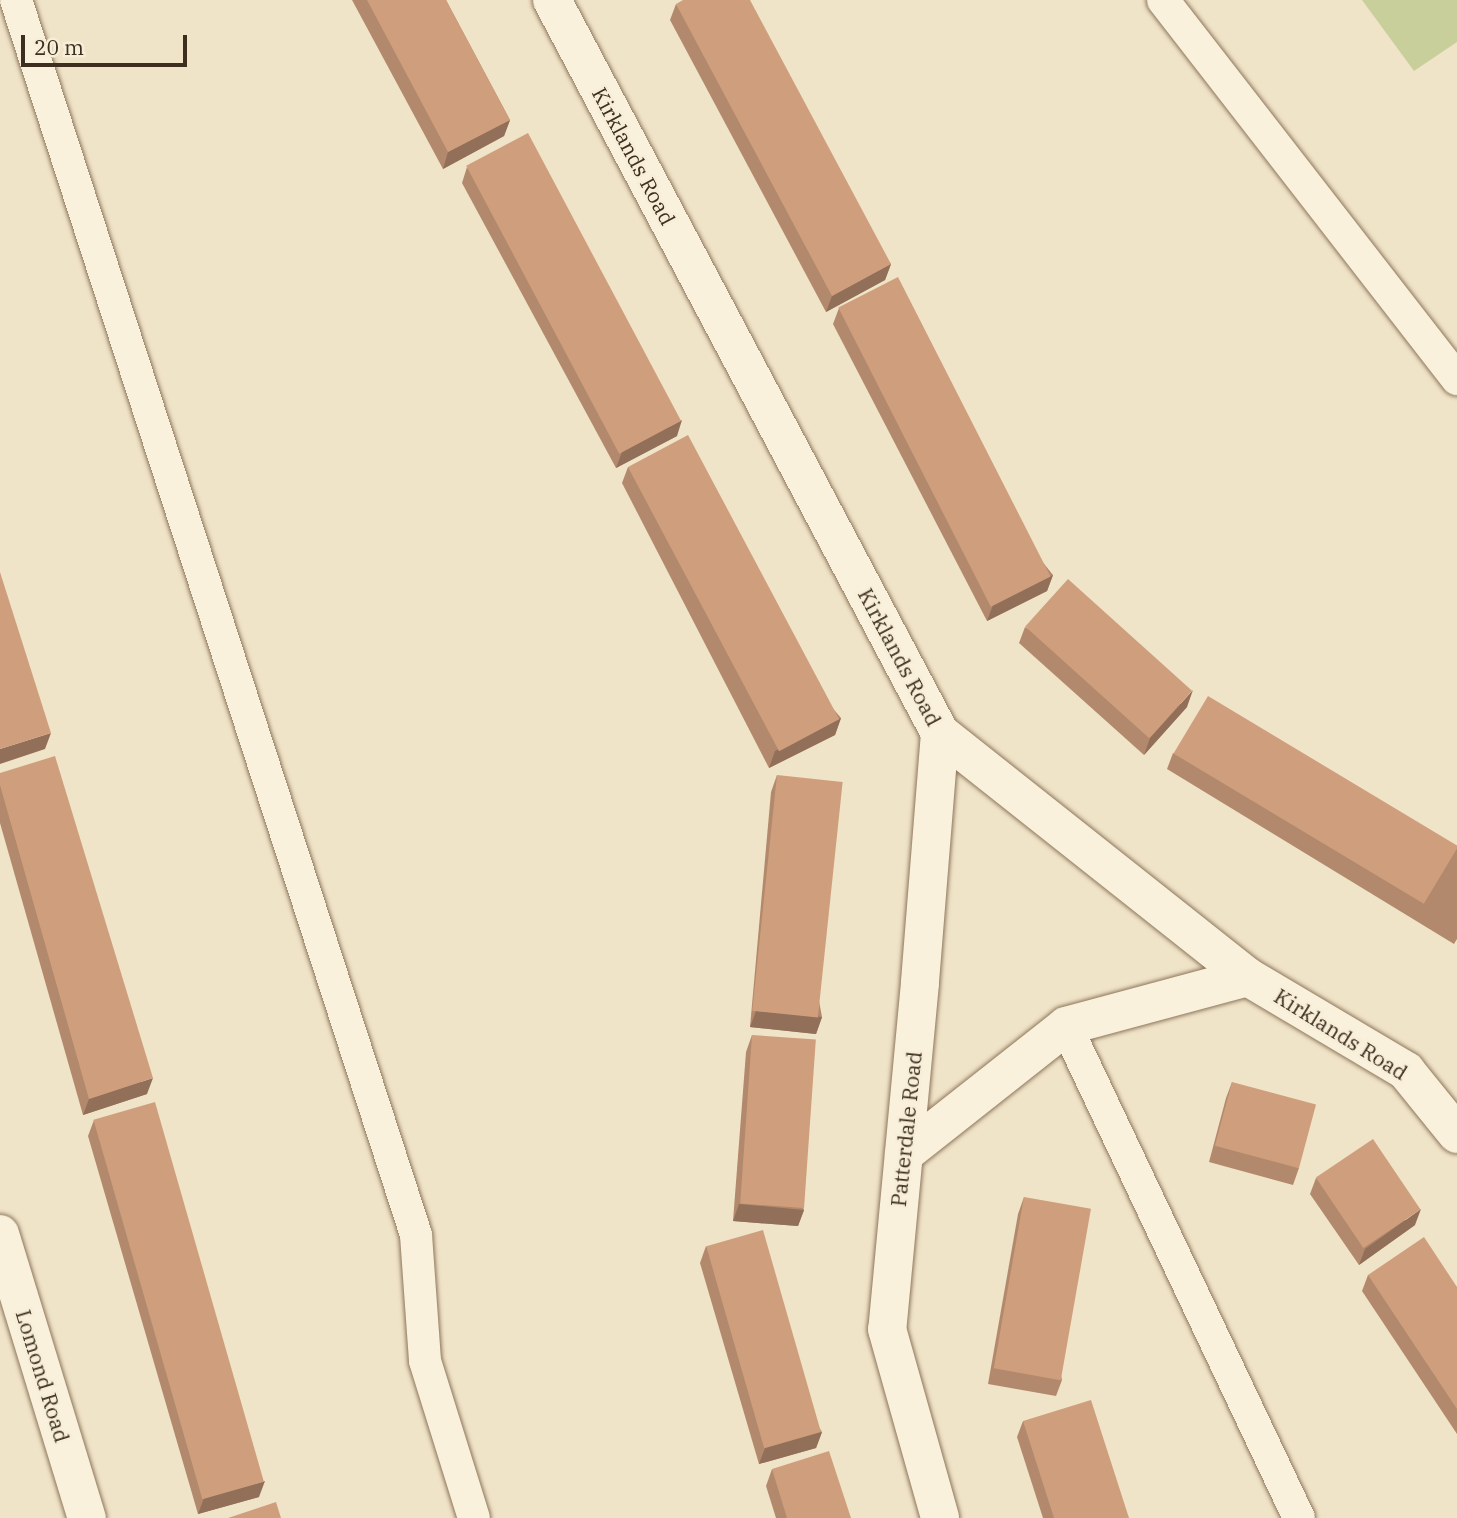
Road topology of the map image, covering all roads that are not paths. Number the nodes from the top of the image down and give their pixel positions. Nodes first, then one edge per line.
1 (16, 0) edge
2 (552, 0) edge
3 (1163, 0) edge
4 (1457, 379) edge
5 (940, 733) junction
6 (1248, 977) junction
7 (1066, 1026) junction
8 (1457, 1134) edge
9 (904, 1154) junction
10 (0, 1234) edge
11 (87, 1518) edge
12 (474, 1518) edge
13 (940, 1518) edge
14 (1299, 1518) edge

1 - 12 lane
2 - 5 street, Kirklands Road
3 - 4 lane
5 - 6 street, Kirklands Road
5 - 9 street, Patterdale Road
6 - 7 street
6 - 8 street, Kirklands Road
7 - 9 street
7 - 14 lane
9 - 13 street, Patterdale Road
10 - 11 street, Lomond Road

